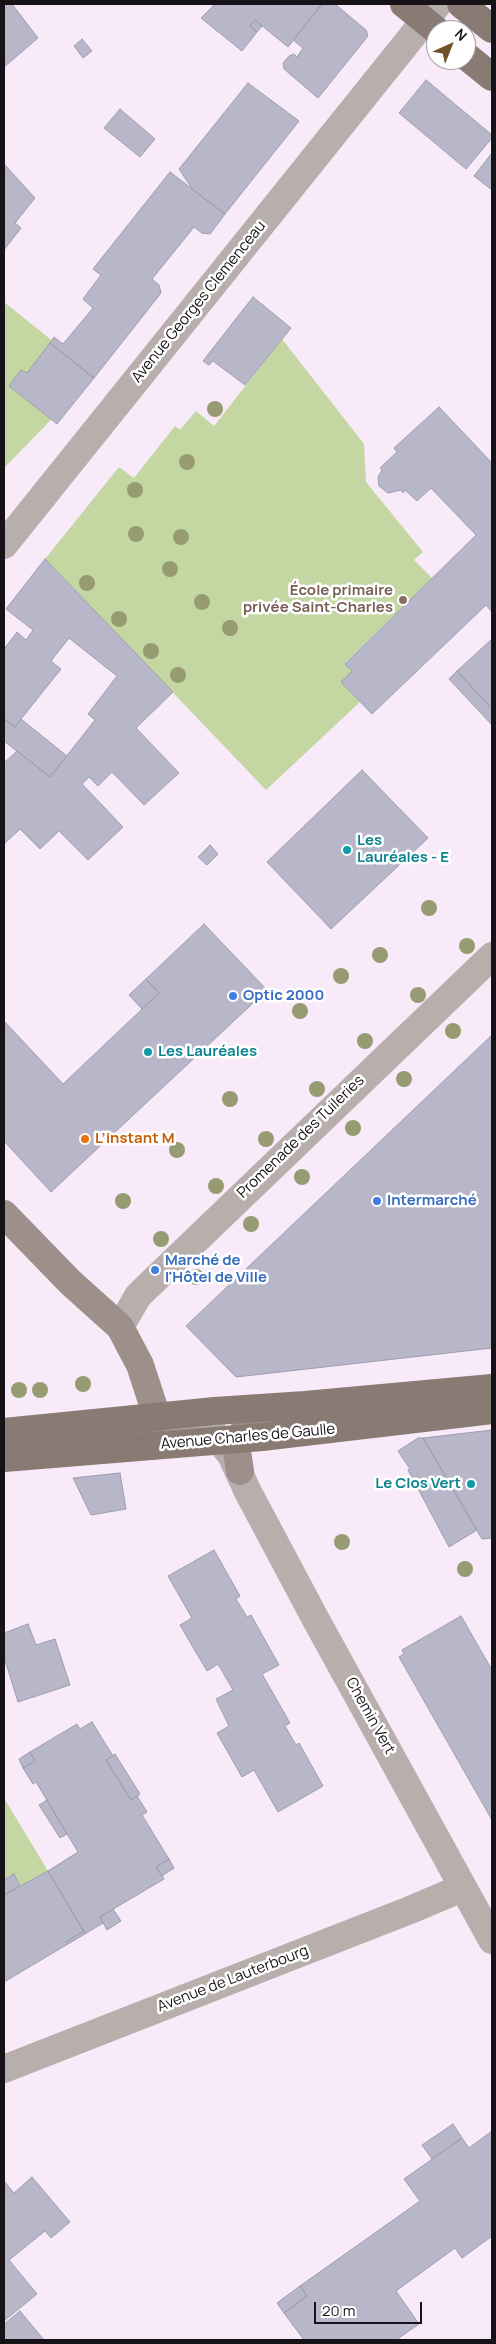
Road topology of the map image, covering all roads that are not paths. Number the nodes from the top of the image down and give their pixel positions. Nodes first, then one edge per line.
1 (404, 4) edge
2 (461, 4) edge
3 (433, 18) edge
4 (492, 30) edge
5 (476, 64) edge
6 (492, 77) edge
7 (4, 545) edge
8 (492, 956) edge
9 (4, 1214) edge
10 (120, 1327) junction
11 (489, 1396) edge
12 (157, 1417) junction
13 (241, 1439) junction
14 (4, 1450) edge
15 (244, 1482) junction
16 (462, 1888) junction
17 (492, 1940) edge
18 (4, 2069) edge

1 - 3 main road
2 - 4 main road
3 - 7 street, Avenue Georges Clemenceau
5 - 6 main road
8 - 10 street, Promenade des Tuileries
9 - 10 street
10 - 12 street
11 - 12 main road, Avenue Charles de Gaulle
11 - 13 street
12 - 13 street, Chemin Vert
12 - 14 street
13 - 14 main road, Avenue Charles de Gaulle
13 - 15 street, Chemin Vert
13 - 15 street
15 - 16 street, Chemin Vert
16 - 17 street, Chemin Vert
16 - 18 street, Avenue de Lauterbourg

